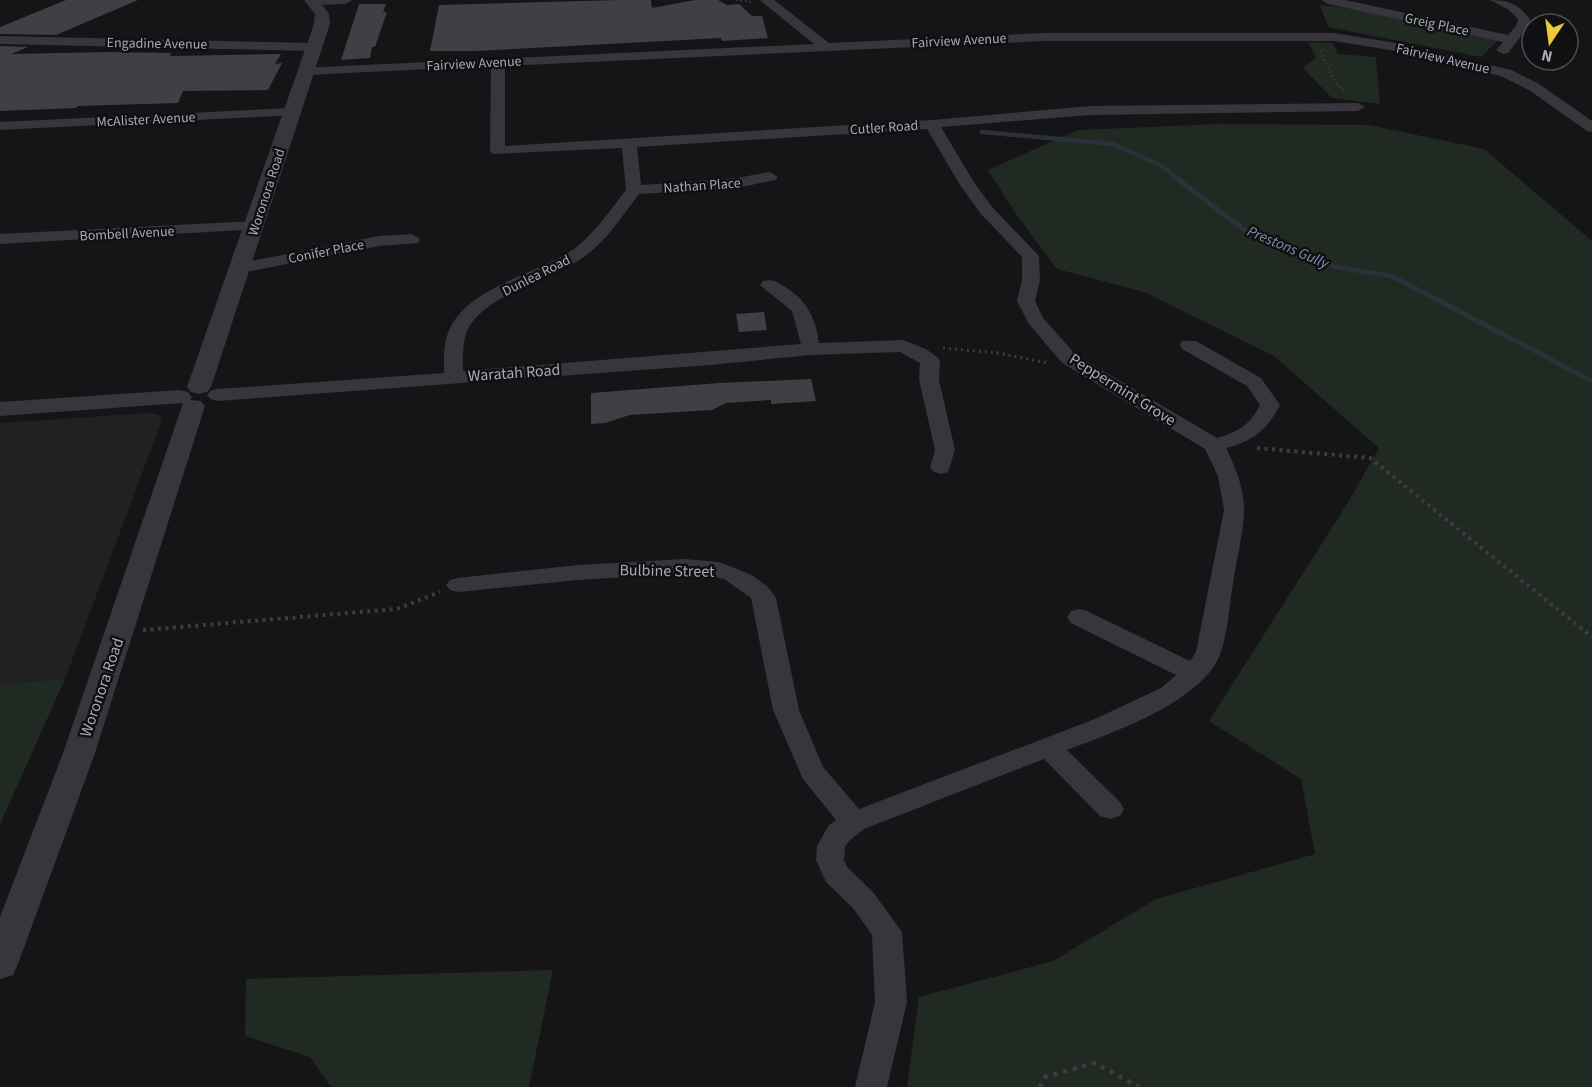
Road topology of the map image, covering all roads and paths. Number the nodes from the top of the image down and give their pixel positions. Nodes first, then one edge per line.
1 (346, 0) edge
2 (736, 0) edge
3 (750, 0) edge
4 (766, 0) edge
5 (1328, 0) edge
6 (1496, 0) edge
7 (311, 1) edge
8 (0, 40) edge
9 (1511, 40) junction
10 (825, 46) junction
11 (313, 47) junction
12 (1325, 61) dead end
13 (498, 62) junction
14 (1489, 67) junction
15 (306, 71) junction
16 (1354, 102) joint
17 (291, 112) junction
18 (778, 117) dead end
19 (932, 124) junction
20 (0, 126) edge
21 (1592, 128) edge
22 (792, 134) junction
23 (639, 139) junction
24 (770, 177) dead end
25 (634, 190) junction
26 (255, 226) junction
27 (0, 239) edge
28 (412, 239) dead end
29 (241, 268) junction
30 (769, 285) dead end
31 (1189, 345) dead end
32 (903, 346) junction
33 (812, 349) junction
34 (1069, 359) junction
35 (453, 377) junction
36 (197, 396) junction
37 (0, 409) edge
38 (1214, 445) junction
39 (941, 468) dead end
40 (458, 585) joint
41 (1079, 617) dead end
42 (120, 632) junction
43 (1592, 637) edge
44 (1194, 673) junction
45 (1048, 747) junction
46 (1110, 809) dead end
47 (854, 822) junction
48 (0, 964) edge
49 (871, 1087) edge
50 (1040, 1087) edge
51 (1139, 1087) edge

1 - 7 street
2 - 3 path
4 - 10 street
5 - 9 street, Greig Place
6 - 9 street
7 - 11 street, Woronora Road
8 - 11 street, Engadine Avenue
9 - 14 street
10 - 13 street, Fairview Avenue
10 - 14 street, Fairview Avenue
11 - 15 street, Woronora Road
12 - 16 path
13 - 15 street, Fairview Avenue
13 - 23 street, Cutler Road
14 - 21 street, Fairview Avenue
15 - 17 street, Woronora Road
16 - 19 street, Cutler Road
17 - 20 street, McAlister Avenue
17 - 26 street, Woronora Road
18 - 22 street
19 - 22 street, Cutler Road
19 - 34 street, Peppermint Grove
22 - 23 street, Cutler Road
23 - 25 street
24 - 25 street, Nathan Place
25 - 35 street, Dunlea Road
26 - 27 street, Bombell Avenue
26 - 29 street, Woronora Road
28 - 29 street, Conifer Place
29 - 36 street, Woronora Road
30 - 33 street
31 - 38 street
32 - 33 street, Waratah Road
32 - 34 path
32 - 39 street
33 - 35 street, Waratah Road
34 - 38 street, Peppermint Grove
35 - 36 street, Waratah Road
36 - 37 street, Waratah Road
36 - 42 street, Woronora Road
38 - 43 path
38 - 44 street
40 - 42 path
40 - 47 street, Bulbine Street
41 - 44 street
42 - 48 street, Woronora Road
44 - 45 street
45 - 46 street
45 - 47 street
47 - 49 street
50 - 51 path

